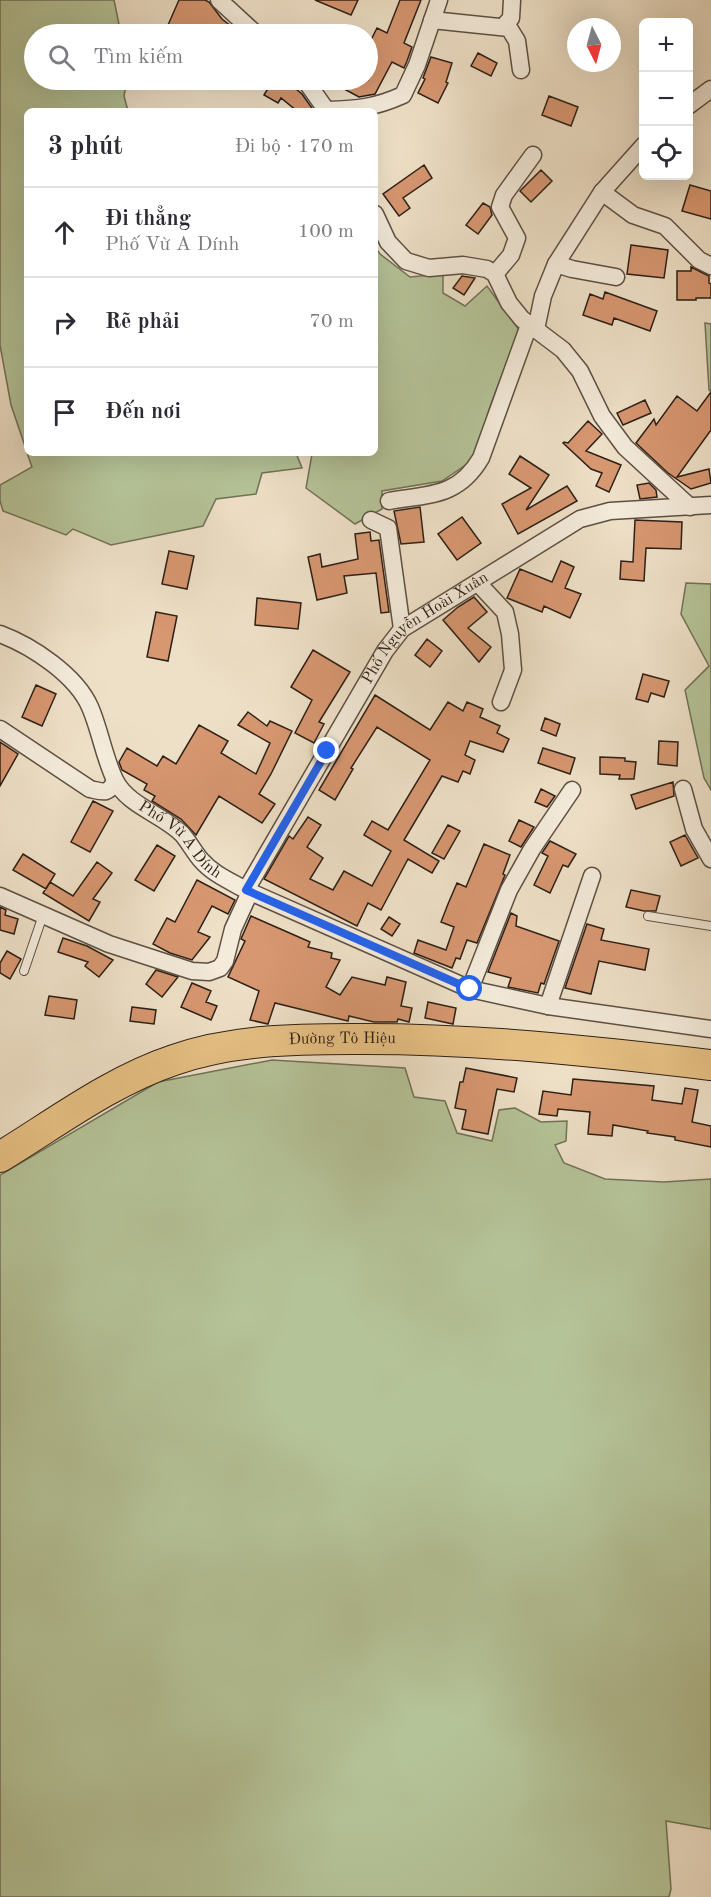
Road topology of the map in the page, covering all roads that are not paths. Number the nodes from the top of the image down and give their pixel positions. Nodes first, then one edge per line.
1 (219, 0) edge
2 (439, 0) edge
3 (512, 0) edge
4 (432, 20) junction
5 (245, 24) edge
6 (503, 27) junction
7 (521, 70) dead end
8 (711, 89) edge
9 (312, 90) edge
10 (693, 102) edge
11 (325, 108) edge
12 (365, 108) edge
13 (639, 151) edge
14 (533, 155) dead end
15 (602, 192) junction
16 (378, 220) edge
17 (556, 264) junction
18 (711, 266) edge
19 (495, 274) junction
20 (616, 277) dead end
21 (532, 327) junction
22 (389, 501) dead end
23 (711, 505) edge
24 (690, 507) junction
25 (371, 520) dead end
26 (478, 583) junction
27 (402, 629) junction
28 (0, 634) edge
29 (501, 702) dead end
30 (0, 729) edge
31 (115, 781) junction
32 (683, 789) dead end
33 (572, 790) dead end
34 (711, 859) edge
35 (592, 876) dead end
36 (248, 891) junction
37 (0, 896) edge
38 (43, 915) junction
39 (648, 916) dead end
40 (711, 926) edge
41 (24, 970) dead end
42 (470, 989) junction
43 (548, 1006) junction
44 (711, 1029) edge
45 (711, 1065) edge
46 (0, 1158) edge

1 - 5 street
2 - 4 street
3 - 6 street
4 - 6 street
4 - 12 street
6 - 7 street
8 - 10 street
9 - 11 street
13 - 15 street
14 - 19 street
15 - 17 street
15 - 18 street
16 - 19 street
17 - 20 street
17 - 21 street
19 - 21 street
21 - 22 street
21 - 24 street
23 - 24 street, Phố Nguyễn Hoài Xuân
24 - 26 street, Phố Nguyễn Hoài Xuân
25 - 27 street
26 - 27 street, Phố Nguyễn Hoài Xuân
26 - 29 street
27 - 36 street, Phố Nguyễn Hoài Xuân
28 - 31 street, Phố Vừ A Dính
30 - 31 street
31 - 36 street, Phố Vừ A Dính
32 - 34 street
33 - 42 street
35 - 43 street
36 - 38 street, Phố Nguyễn Hoài Xuân
36 - 42 street, Phố Vừ A Dính
37 - 38 street
38 - 41 lane
39 - 40 lane
42 - 43 street, Phố Vừ A Dính
43 - 44 street, Phố Vừ A Dính
45 - 46 highway, Đường Tô Hiệu

